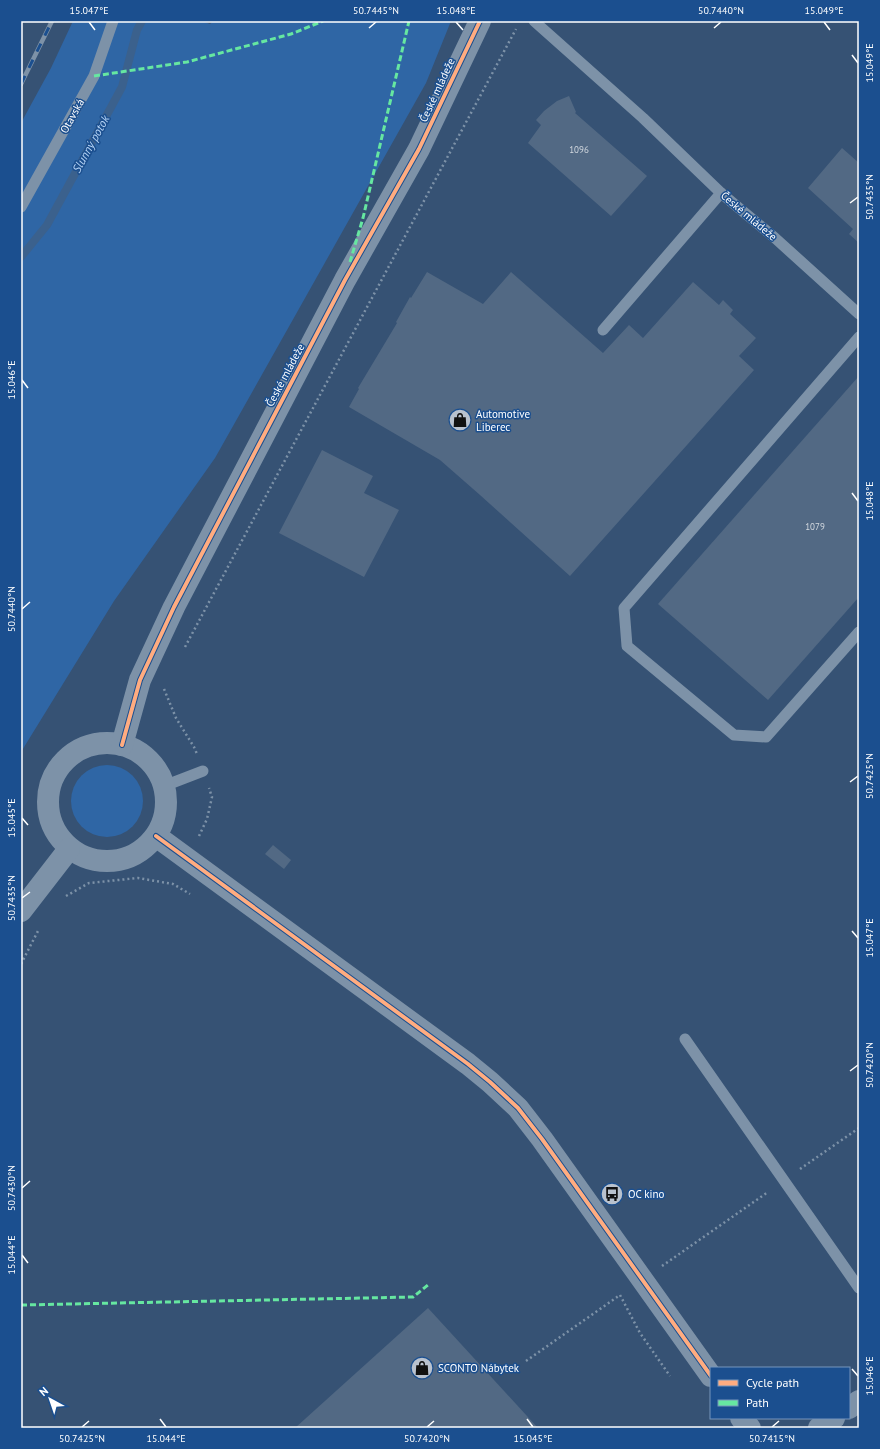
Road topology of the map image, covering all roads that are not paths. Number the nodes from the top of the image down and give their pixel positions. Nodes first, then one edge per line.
1 (113, 21) edge
2 (480, 21) edge
3 (534, 21) edge
4 (721, 193) junction
5 (21, 207) edge
6 (859, 314) edge
7 (603, 330) dead end
8 (859, 337) edge
9 (859, 632) edge
10 (122, 745) junction
11 (202, 771) road end
12 (164, 786) junction
13 (156, 836) junction
14 (69, 849) junction
15 (21, 911) edge
16 (685, 1039) dead end
17 (859, 1288) edge
18 (710, 1375) edge
19 (859, 1401) edge
20 (850, 1407) edge
21 (742, 1419) edge
22 (832, 1419) edge
23 (750, 1428) edge
24 (819, 1428) edge

1 - 5 lane, Otavská
2 - 10 street, České mládeže
3 - 4 lane, České mládeže
4 - 6 lane, České mládeže
4 - 7 lane
8 - 9 lane
10 - 12 street
10 - 14 street
11 - 12 lane
12 - 13 street
13 - 14 street
13 - 18 street
14 - 15 street
16 - 17 lane
19 - 20 street
21 - 23 street
22 - 24 street

